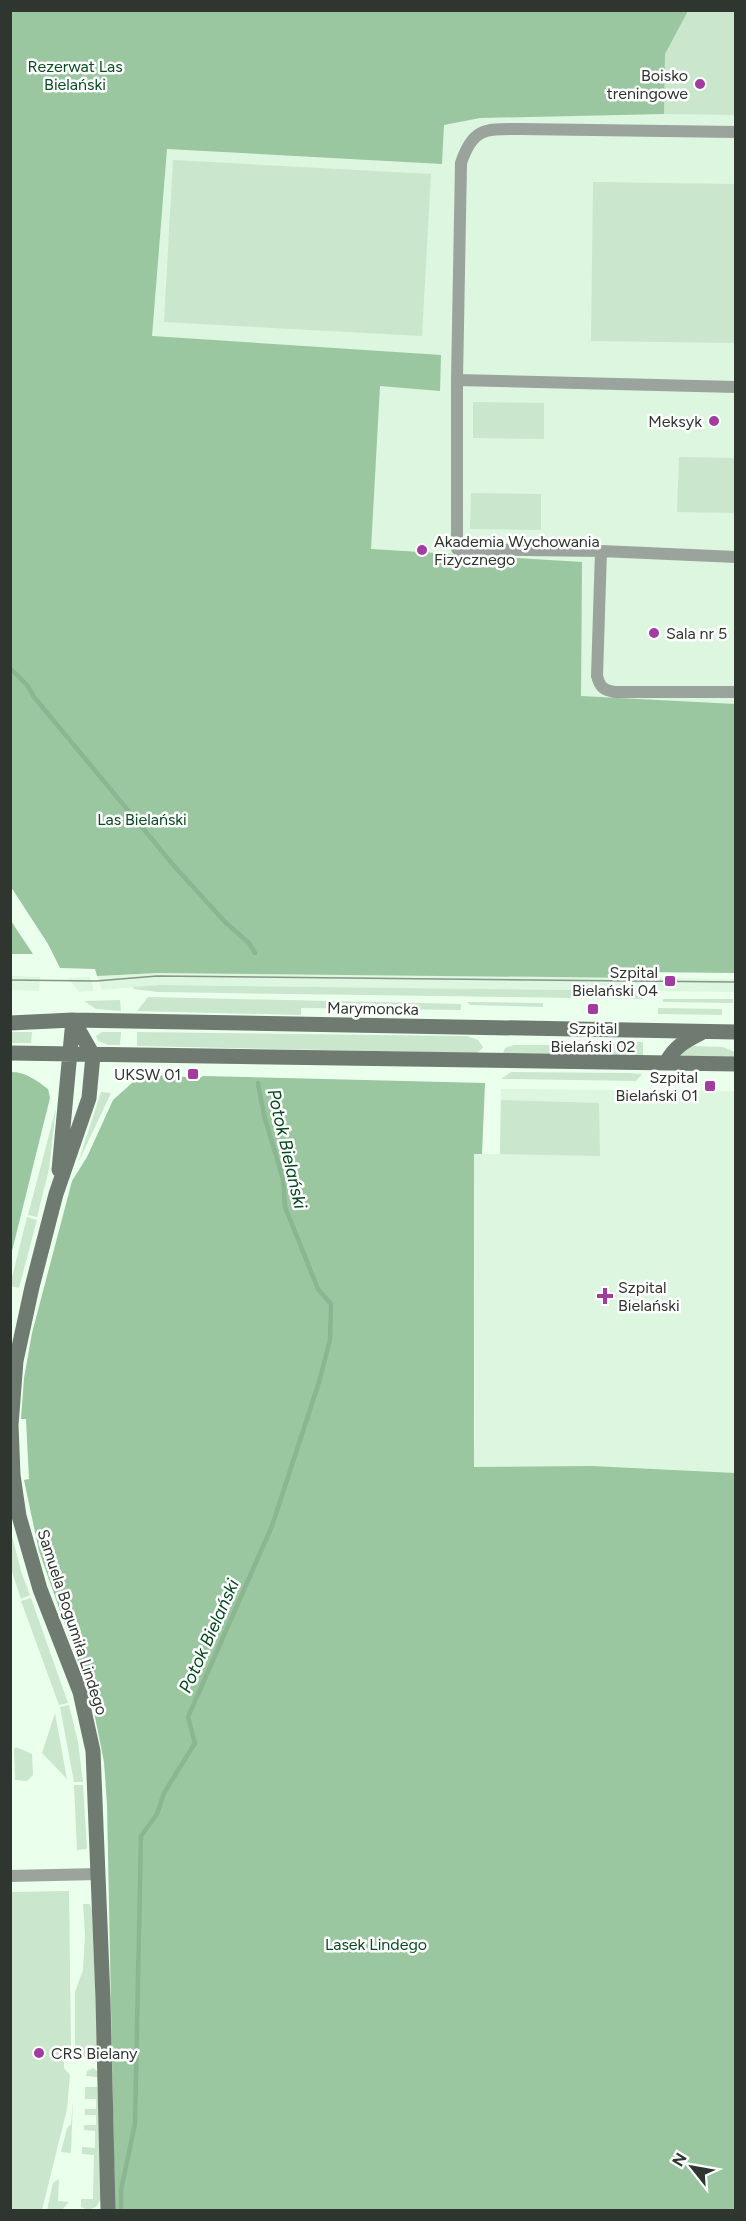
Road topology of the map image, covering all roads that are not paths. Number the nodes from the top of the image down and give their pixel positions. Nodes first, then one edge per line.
1 (735, 132) edge
2 (457, 380) junction
3 (735, 387) edge
4 (601, 551) junction
5 (735, 557) edge
6 (735, 692) edge
7 (73, 1020) junction
8 (10, 1023) edge
9 (707, 1031) junction
10 (732, 1036) edge
11 (10, 1053) edge
12 (70, 1054) junction
13 (93, 1055) junction
14 (666, 1064) junction
15 (735, 1065) edge
16 (56, 1194) junction
17 (11, 1452) edge
18 (98, 1874) junction
19 (10, 1876) edge
20 (108, 2211) edge

1 - 2 street
2 - 3 street
2 - 4 street
4 - 5 street
4 - 6 street
7 - 8 main road, Marymoncka
7 - 9 main road, Marymoncka
7 - 12 main road, Samuela Bogumiła Lindego
7 - 13 main road
9 - 10 main road, Marymoncka
9 - 14 main road
11 - 12 main road
12 - 13 main road
12 - 16 main road, Samuela Bogumiła Lindego
13 - 14 main road
13 - 16 main road, Samuela Bogumiła Lindego
14 - 15 main road
16 - 17 main road, Samuela Bogumiła Lindego
17 - 18 main road, Samuela Bogumiła Lindego
18 - 19 street
18 - 20 main road, Samuela Bogumiła Lindego

